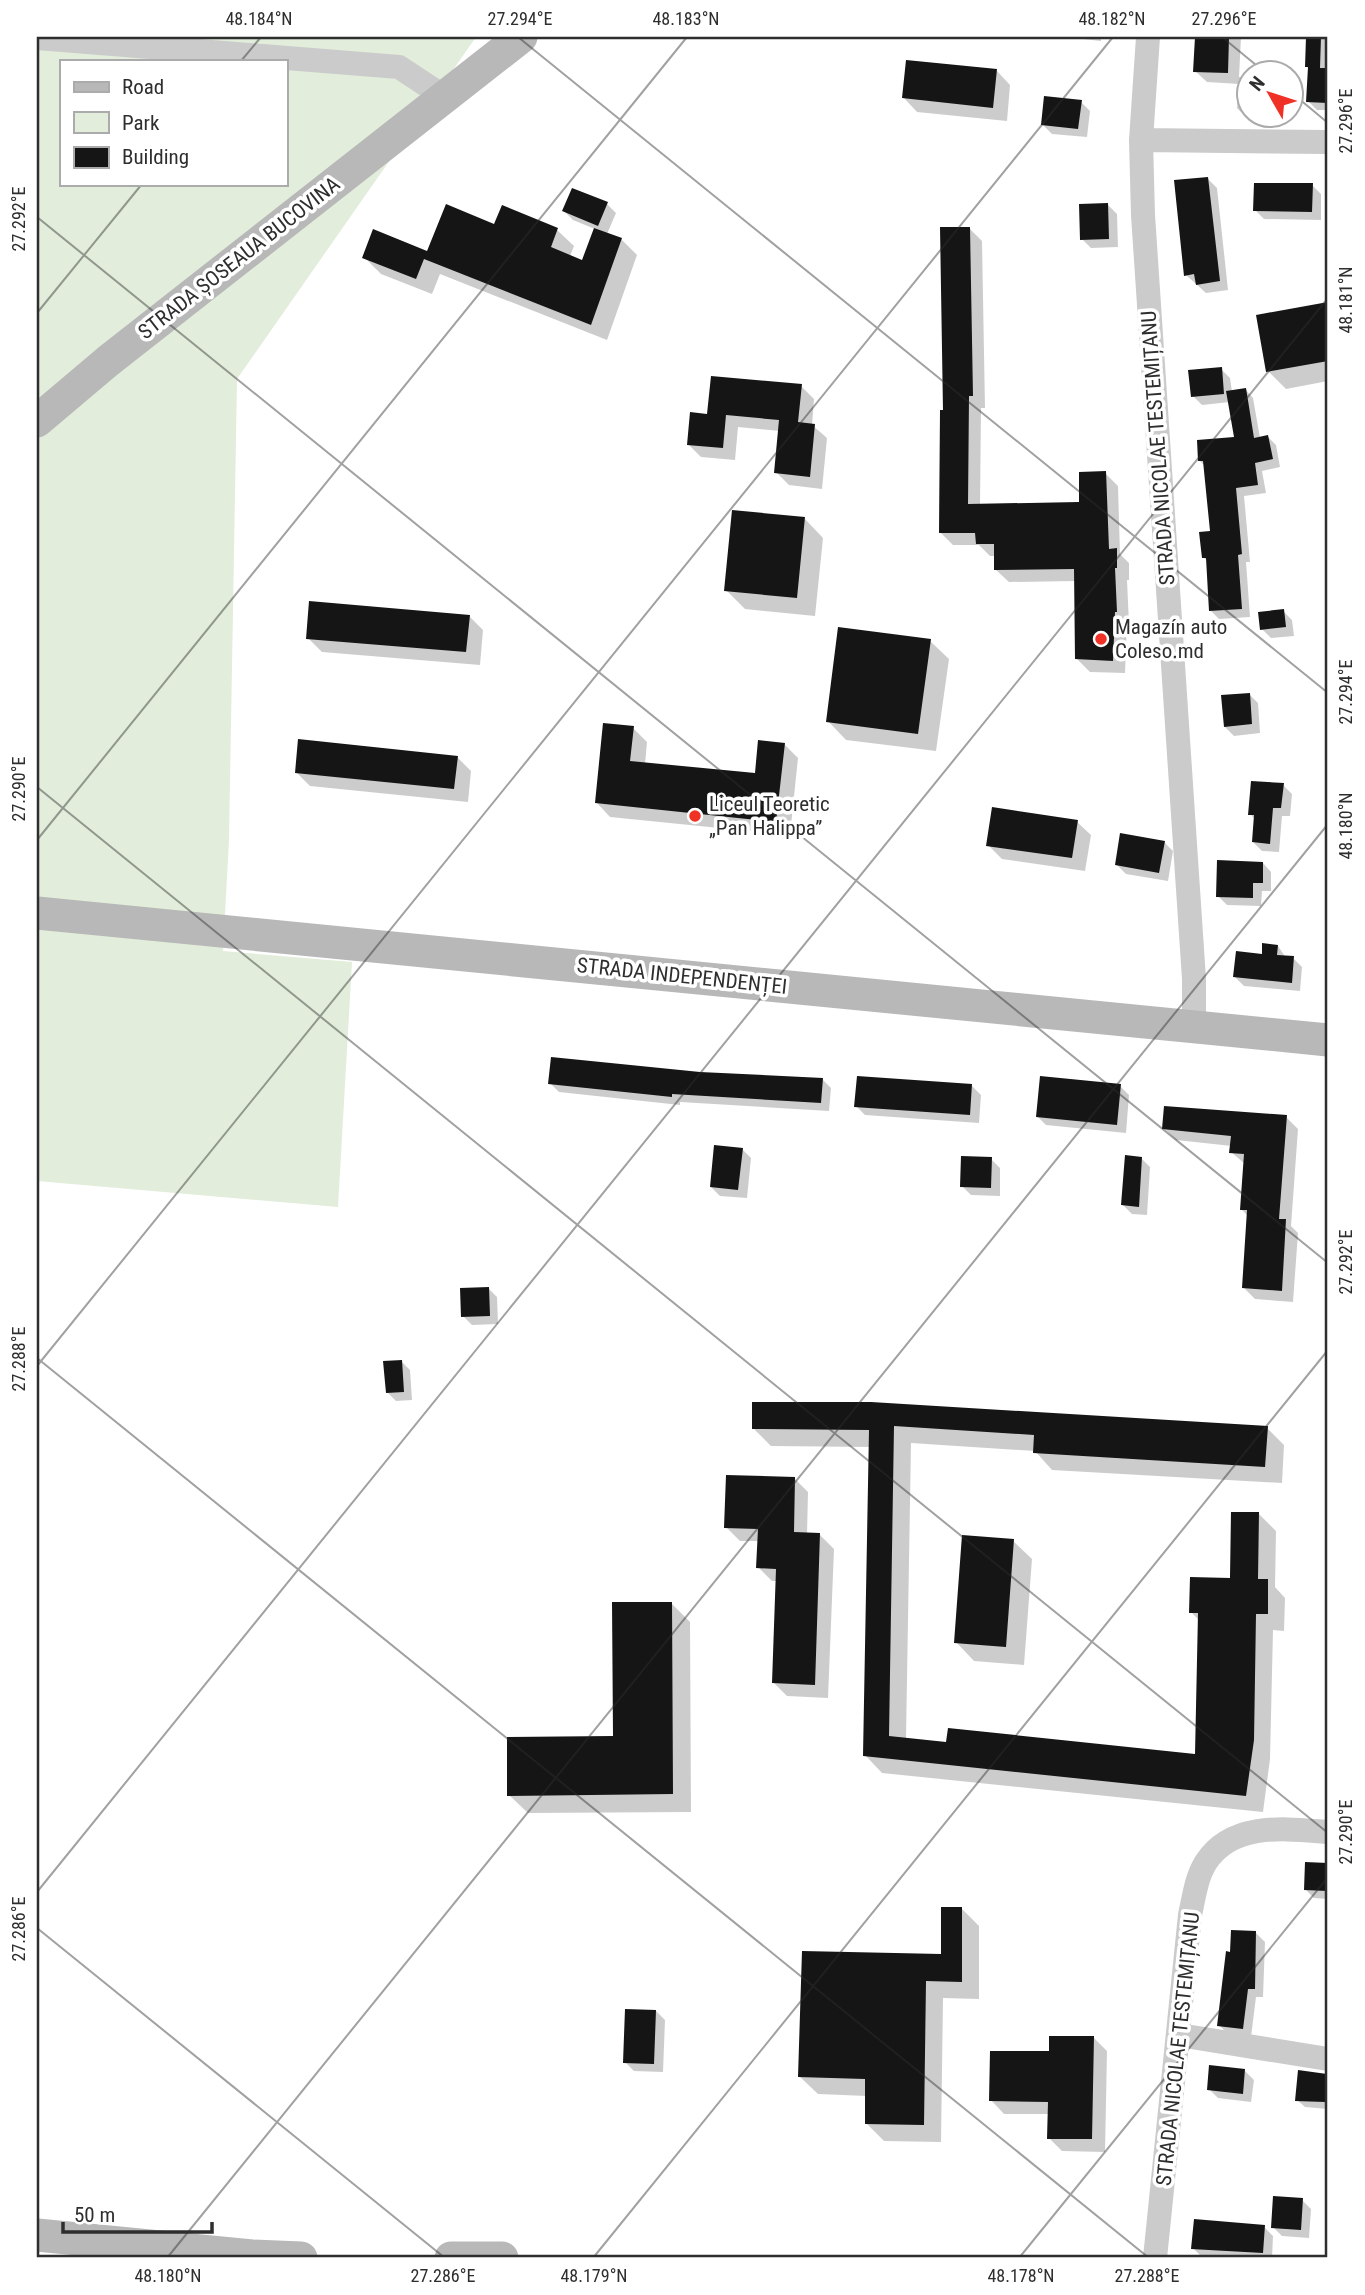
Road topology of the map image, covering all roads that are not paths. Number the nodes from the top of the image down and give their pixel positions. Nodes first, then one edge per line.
1 (521, 37) edge
2 (1148, 37) edge
3 (37, 38) edge
4 (443, 96) junction
5 (1141, 140) junction
6 (1328, 142) edge
7 (37, 421) edge
8 (37, 895) edge
9 (37, 913) edge
10 (81, 918) junction
11 (1194, 1027) junction
12 (1328, 1040) edge
13 (1328, 1832) edge
14 (1179, 2035) junction
15 (1328, 2059) edge
16 (37, 2235) edge
17 (301, 2258) edge
18 (452, 2258) edge
19 (502, 2258) edge
20 (1155, 2258) edge

1 - 4 main road, STRADA ȘOSEAUA BUCOVINA
2 - 5 street, STRADA NICOLAE TESTEMIȚANU
3 - 4 street
4 - 7 main road, STRADA ȘOSEAUA BUCOVINA
5 - 6 street
5 - 11 street, STRADA NICOLAE TESTEMIȚANU
8 - 10 main road
9 - 10 main road, STRADA INDEPENDENȚEI
10 - 11 main road, STRADA INDEPENDENȚEI
11 - 12 main road, STRADA INDEPENDENȚEI
13 - 14 street, STRADA NICOLAE TESTEMIȚANU
14 - 15 street
14 - 20 street, STRADA NICOLAE TESTEMIȚANU
16 - 17 main road
18 - 19 main road

